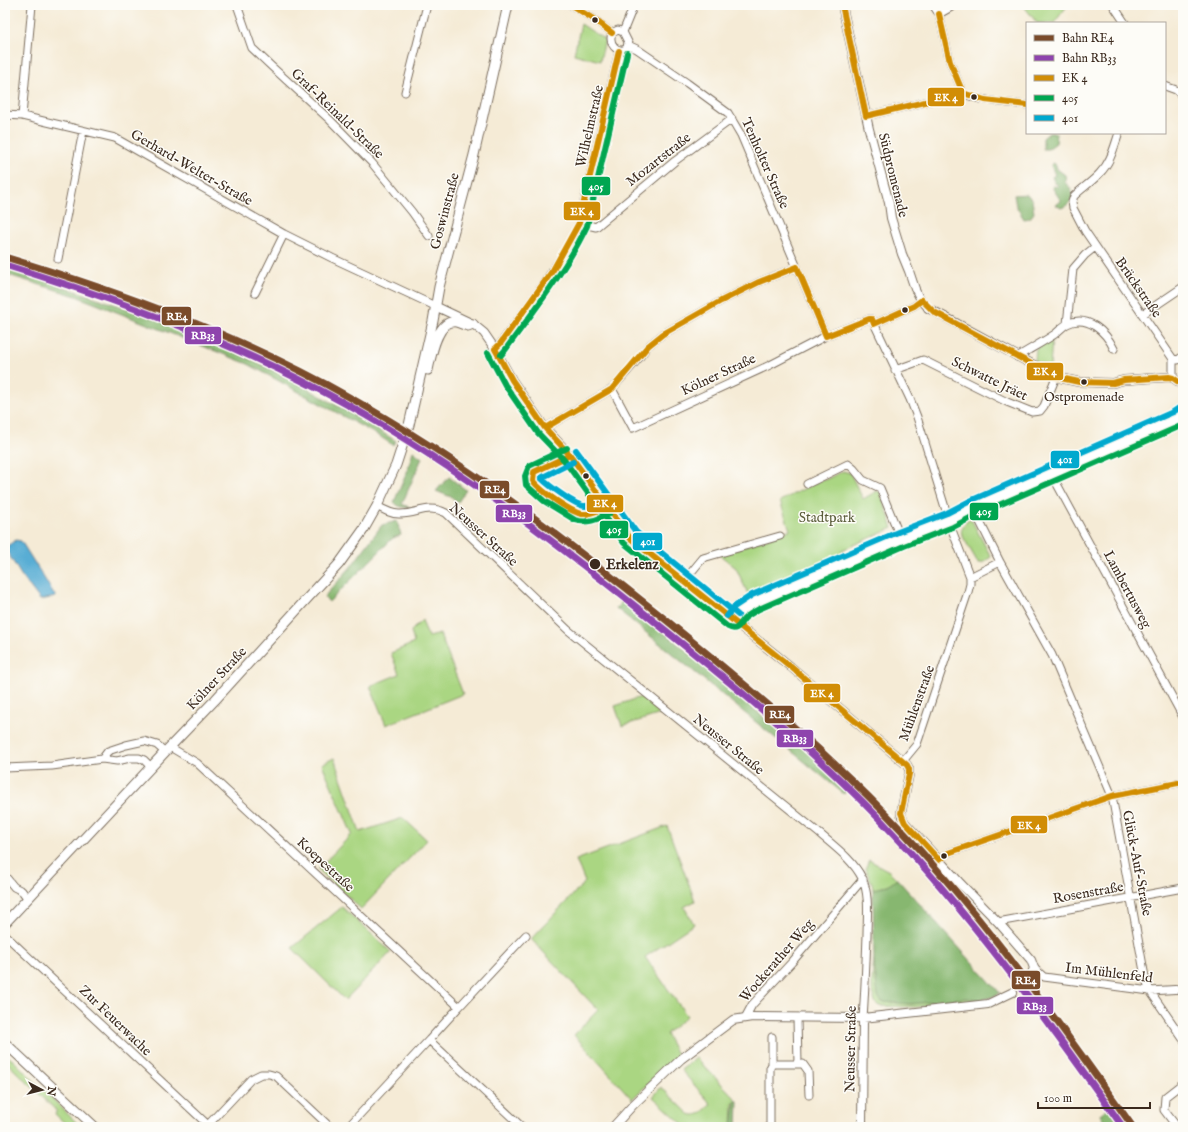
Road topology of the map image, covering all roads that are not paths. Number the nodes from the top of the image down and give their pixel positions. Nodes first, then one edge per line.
1 (32, 5) edge
2 (237, 5) edge
3 (426, 5) edge
4 (508, 5) edge
5 (571, 5) edge
6 (634, 5) edge
7 (842, 5) edge
8 (932, 5) edge
9 (954, 5) edge
10 (1113, 5) edge
11 (939, 14) junction
12 (1124, 22) edge
13 (623, 32) junction
14 (612, 33) junction
15 (628, 45) junction
16 (619, 51) junction
17 (1166, 86) edge
18 (405, 92) dead end
19 (963, 93) junction
20 (1183, 96) edge
21 (1026, 105) edge
22 (5, 115) edge
23 (22, 116) junction
24 (866, 116) junction
25 (732, 119) junction
26 (83, 131) junction
27 (1119, 134) edge
28 (579, 223) junction
29 (284, 234) junction
30 (428, 236) dead end
31 (1096, 247) junction
32 (58, 259) dead end
33 (797, 267) junction
34 (1183, 287) edge
35 (915, 289) joint
36 (255, 292) dead end
37 (922, 300) junction
38 (434, 306) junction
39 (928, 308) joint
40 (1143, 314) junction
41 (473, 324) junction
42 (874, 324) junction
43 (1067, 324) junction
44 (826, 336) junction
45 (495, 349) junction
46 (1114, 349) dead end
47 (1183, 356) edge
48 (1017, 357) junction
49 (1173, 360) junction
50 (895, 370) junction
51 (1056, 377) junction
52 (1173, 378) junction
53 (1183, 385) edge
54 (612, 388) junction
55 (417, 390) junction
56 (1183, 414) edge
57 (409, 425) joint
58 (545, 428) junction
59 (1051, 473) junction
60 (807, 484) dead end
61 (377, 506) junction
62 (972, 508) junction
63 (950, 520) junction
64 (780, 536) dead end
65 (901, 539) junction
66 (1000, 562) junction
67 (970, 577) junction
68 (684, 581) junction
69 (733, 621) junction
70 (1183, 717) edge
71 (168, 749) junction
72 (102, 758) junction
73 (904, 761) junction
74 (151, 767) junction
75 (5, 768) edge
76 (1183, 782) edge
77 (1112, 796) junction
78 (939, 860) junction
79 (5, 876) edge
80 (862, 879) junction
81 (1183, 888) edge
82 (1131, 897) junction
83 (28, 899) junction
84 (998, 922) junction
85 (5, 923) edge
86 (5, 935) edge
87 (526, 935) dead end
88 (1032, 972) joint
89 (1183, 989) edge
90 (1150, 991) junction
91 (1013, 992) tunnel mouth
92 (459, 1007) junction
93 (745, 1018) junction
94 (797, 1018) junction
95 (863, 1018) junction
96 (772, 1037) dead end
97 (1183, 1039) edge
98 (429, 1040) junction
99 (5, 1043) edge
100 (772, 1064) junction
101 (798, 1064) junction
102 (1183, 1083) edge
103 (809, 1095) dead end
104 (207, 1126) edge
105 (95, 1127) edge
106 (330, 1127) edge
107 (348, 1127) edge
108 (522, 1127) edge
109 (613, 1127) edge
110 (770, 1127) edge
111 (862, 1127) edge
112 (1177, 1127) edge

1 - 23 street
2 - 30 street, Graf-Reinald-Straße
3 - 18 street
4 - 38 main road, Goswinstraße
5 - 14 street
6 - 13 street
7 - 24 street, Südpromenade
8 - 11 street
9 - 11 street
10 - 12 street
11 - 19 street
13 - 14 street
13 - 15 street
14 - 16 street
15 - 16 street
15 - 25 street, Tenholter Straße
16 - 28 street, Wilhelmstraße
17 - 20 street
19 - 21 street
19 - 24 street
22 - 23 street, Gerhard-Welter-Straße
23 - 26 street, Gerhard-Welter-Straße
24 - 35 street, Südpromenade
25 - 28 street, Mozartstraße
25 - 33 street, Tenholter Straße
26 - 29 street, Gerhard-Welter-Straße
26 - 32 street
27 - 31 street, Brückstraße
28 - 45 street, Wilhelmstraße
29 - 36 street
29 - 38 street, Gerhard-Welter-Straße
31 - 40 street, Brückstraße
31 - 43 street
33 - 44 street, Tenholter Straße
33 - 54 street
34 - 40 street
35 - 37 street, Südpromenade
37 - 39 street
37 - 42 street, Kölner Straße
38 - 41 street
38 - 55 main road, Goswinstraße
39 - 48 street
40 - 49 street, Brückstraße
41 - 45 street
41 - 55 main road
42 - 44 street, Kölner Straße
42 - 50 street
43 - 46 street
43 - 48 street
44 - 54 street, Kölner Straße
45 - 58 street
47 - 49 street
48 - 51 street
49 - 52 street
50 - 51 street, Schwatte Jräet
50 - 63 street
51 - 52 street
52 - 53 street
54 - 58 street
55 - 57 main road, Goswinstraße
56 - 59 street
57 - 61 main road, Kölner Straße
58 - 68 street
59 - 62 street
59 - 70 street, Lambertusweg
60 - 65 street
61 - 71 main road, Kölner Straße
61 - 80 street, Neusser Straße
62 - 63 street
62 - 66 street, Glück-Auf-Straße
63 - 65 street
63 - 67 street
64 - 68 street
65 - 69 street
66 - 67 street
66 - 77 street, Glück-Auf-Straße
67 - 73 street, Mühlenstraße
68 - 69 street
69 - 73 street
71 - 72 street, Koepestraße
71 - 74 main road, Kölner Straße
71 - 92 street, Koepestraße
72 - 74 street
72 - 75 street
73 - 78 street, Mühlenstraße
74 - 83 main road, Kölner Straße
76 - 77 street
77 - 78 street
77 - 82 street, Glück-Auf-Straße
78 - 84 street, Mühlenstraße
79 - 83 street
80 - 93 street, Wockerather Weg
80 - 95 street, Neusser Straße
81 - 82 street, Rosenstraße
82 - 84 street, Rosenstraße
82 - 90 street, Glück-Auf-Straße
83 - 85 main road, Kölner Straße
84 - 88 street, Mühlenstraße
86 - 104 street, Zur Feuerwache
87 - 92 street
88 - 90 street, Im Mühlenfeld
89 - 90 street, Im Mühlenfeld
90 - 97 street, Glück-Auf-Straße
91 - 95 street
92 - 98 street
93 - 94 street
93 - 109 street, Wockerather Weg
94 - 95 street
94 - 101 street
95 - 111 street, Neusser Straße
96 - 100 street
98 - 107 street
98 - 108 street
99 - 105 main road
100 - 101 street
100 - 110 street
101 - 103 street
102 - 112 street
104 - 106 street

